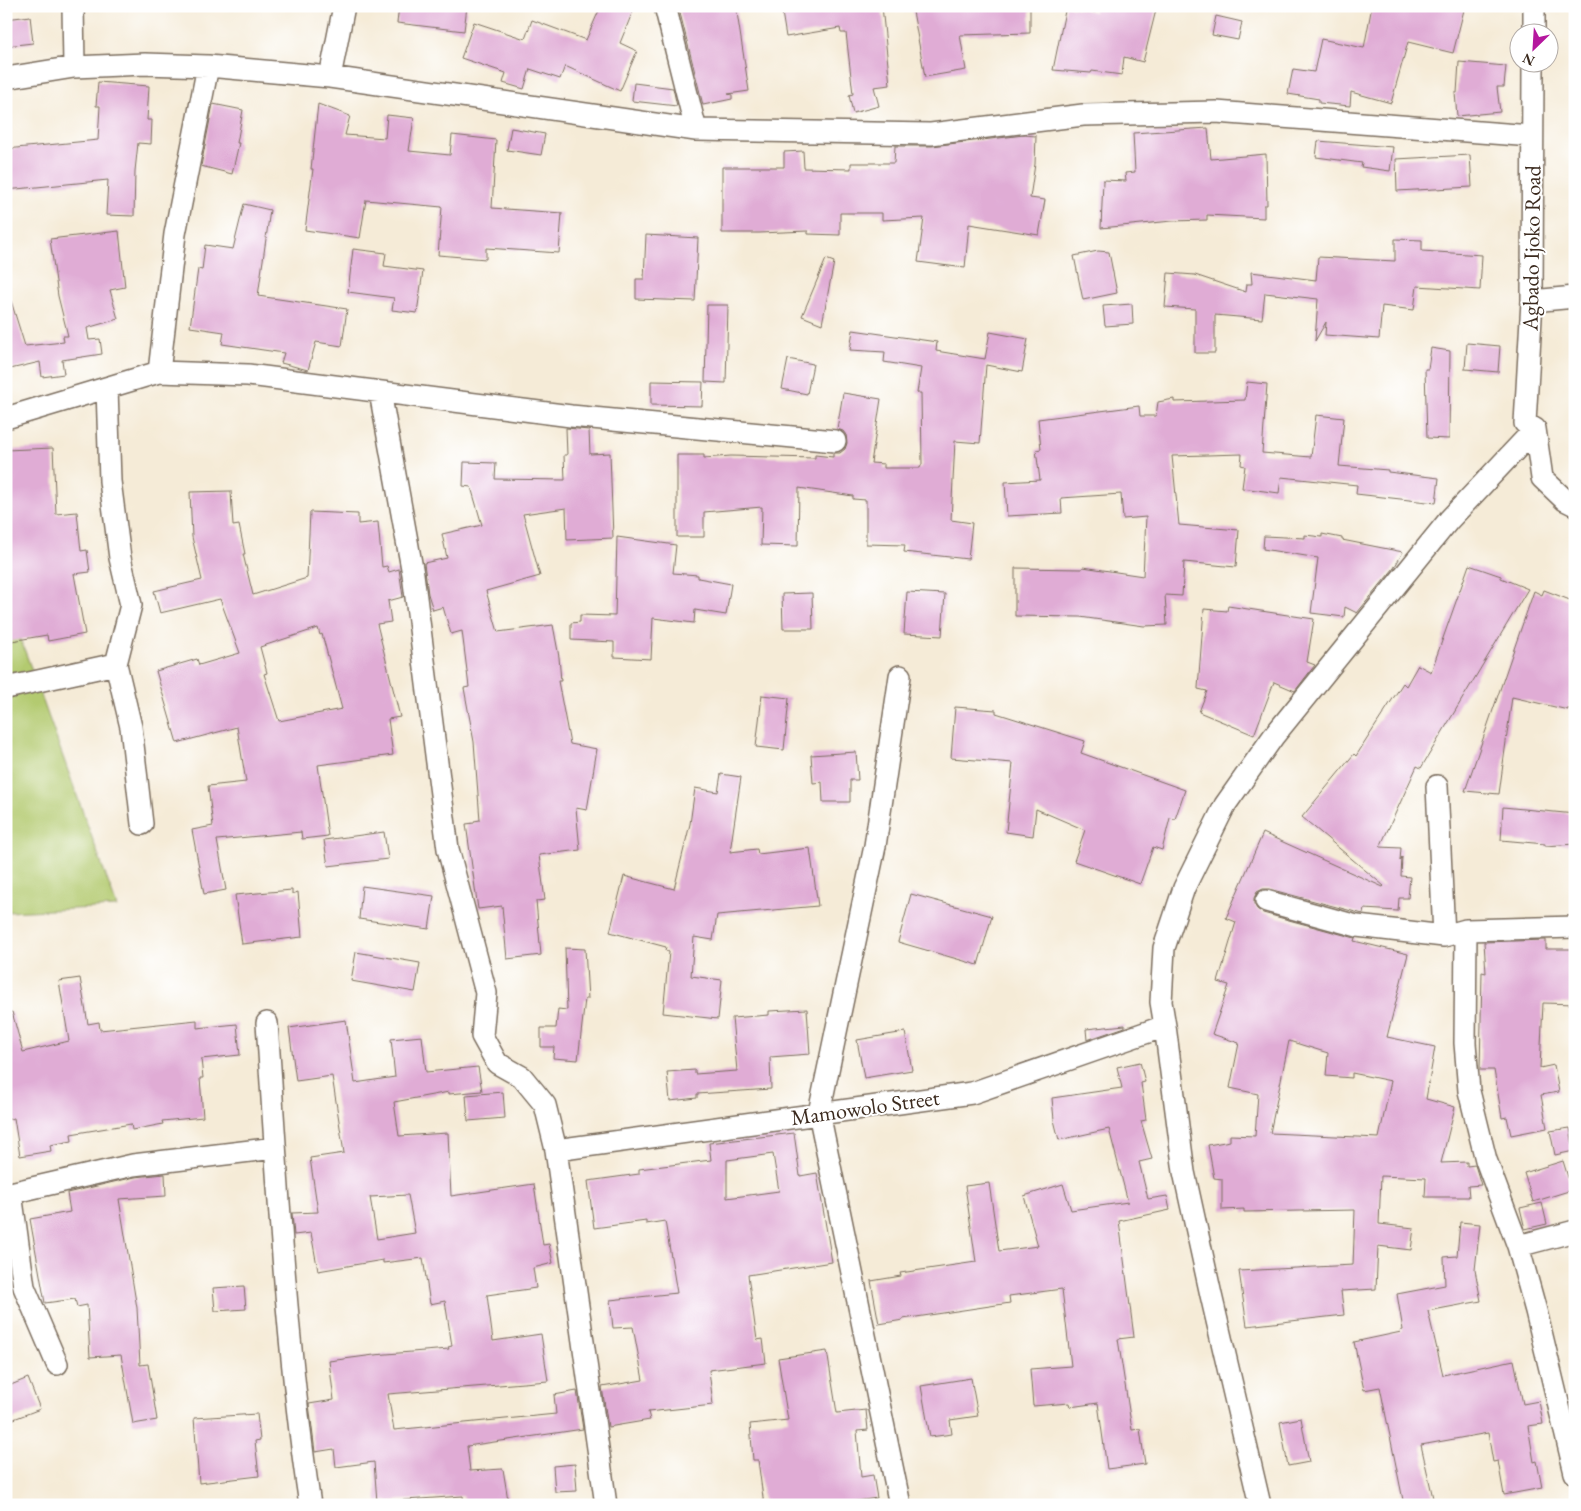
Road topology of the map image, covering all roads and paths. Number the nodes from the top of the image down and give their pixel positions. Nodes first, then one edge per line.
1 (72, 6) edge
2 (344, 6) edge
3 (665, 6) edge
4 (1534, 6) edge
5 (1534, 22) edge
6 (74, 66) junction
7 (208, 66) junction
8 (1533, 72) edge
9 (330, 77) junction
10 (6, 78) edge
11 (696, 130) junction
12 (1532, 136) junction
13 (1575, 297) edge
14 (1532, 301) junction
15 (159, 372) junction
16 (107, 388) junction
17 (380, 392) junction
18 (6, 418) edge
19 (1534, 429) junction
20 (835, 441) dead end
21 (1575, 505) edge
22 (116, 664) junction
23 (900, 676) dead end
24 (6, 688) edge
25 (1437, 786) dead end
26 (142, 824) dead end
27 (1266, 900) dead end
28 (1575, 927) edge
29 (1466, 930) junction
30 (1444, 936) junction
31 (267, 1023) dead end
32 (1165, 1026) junction
33 (819, 1113) junction
34 (276, 1148) junction
35 (556, 1150) junction
36 (8, 1193) edge
37 (1575, 1231) edge
38 (1518, 1246) junction
39 (57, 1364) dead end
40 (1575, 1473) edge
41 (310, 1505) edge
42 (606, 1505) edge
43 (900, 1505) edge
44 (1260, 1505) edge

1 - 6 street
2 - 9 street
3 - 11 street
4 - 5 street
6 - 7 street
6 - 10 street
7 - 9 street
7 - 15 street
8 - 12 street, Agbado Ijoko Road
9 - 11 street
11 - 12 street
12 - 14 street, Agbado Ijoko Road
13 - 14 street
14 - 19 street, Agbado Ijoko Road
15 - 16 street
15 - 17 street
16 - 18 street
16 - 22 street
17 - 20 street
17 - 35 street
19 - 21 street
19 - 32 street
22 - 24 street
22 - 26 street
23 - 33 street
25 - 30 street
27 - 30 street
28 - 29 street
29 - 30 street
29 - 38 street
31 - 34 street
32 - 33 street, Mamowolo Street
32 - 44 street
33 - 35 street, Mamowolo Street
33 - 43 street
34 - 36 street
34 - 41 street
35 - 42 street
36 - 39 street
37 - 38 street
38 - 40 street

